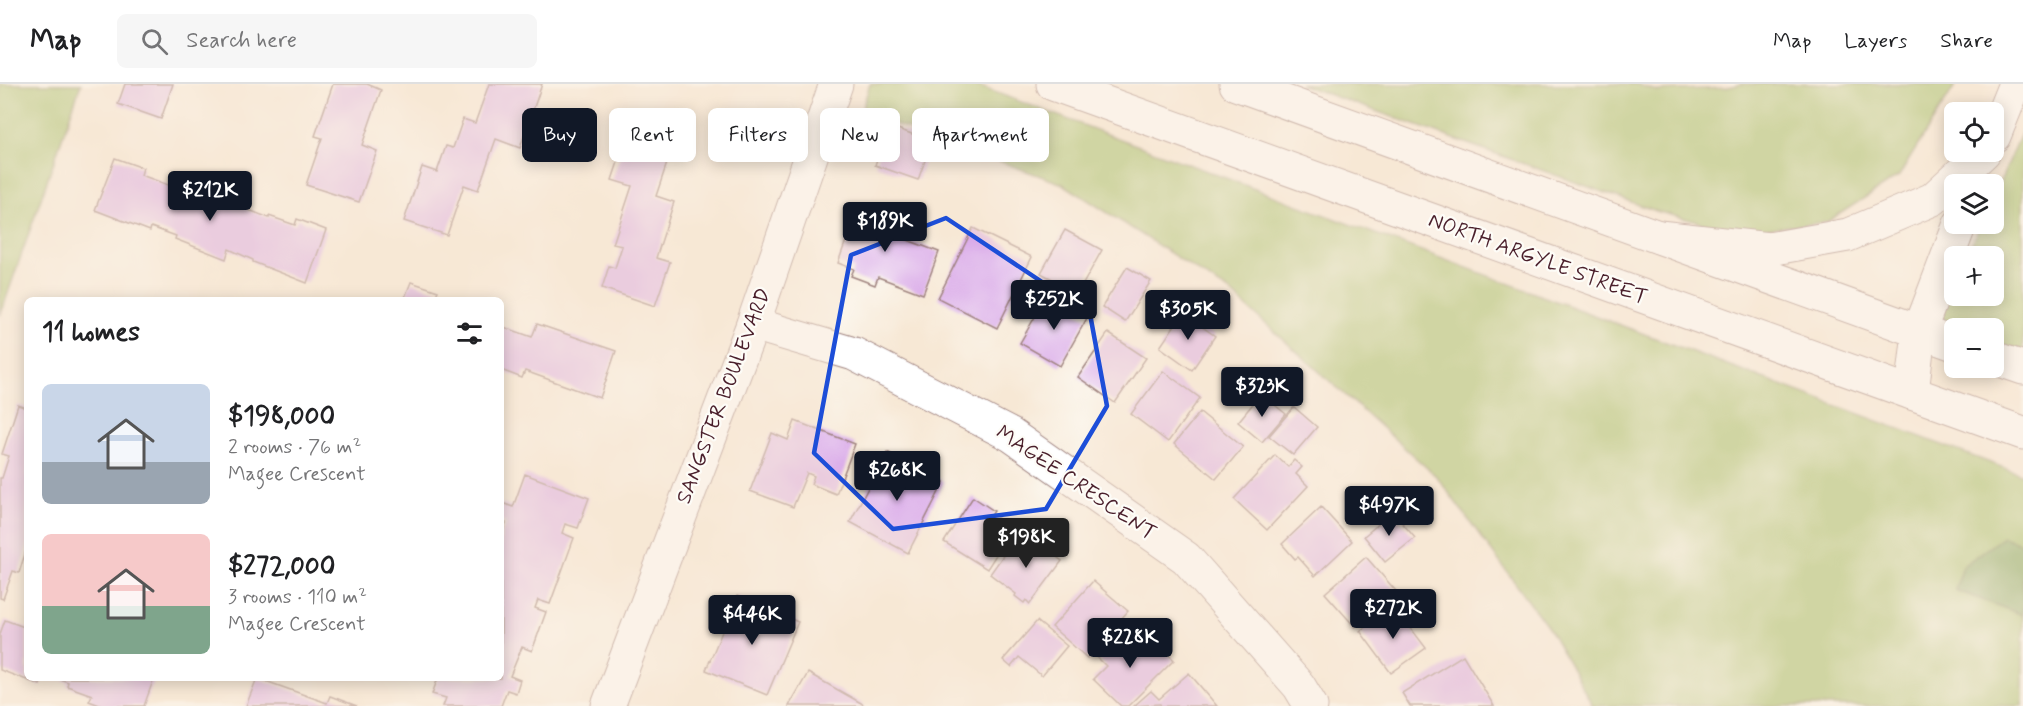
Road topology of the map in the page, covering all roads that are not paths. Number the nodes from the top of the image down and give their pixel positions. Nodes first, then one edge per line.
1 (836, 84) edge
2 (1053, 84) edge
3 (1236, 84) edge
4 (2015, 84) edge
5 (2004, 111) edge
6 (1975, 162) edge
7 (1956, 234) edge
8 (1659, 237) junction
9 (753, 324) junction
10 (1919, 332) junction
11 (1944, 341) edge
12 (2004, 361) edge
13 (2023, 368) edge
14 (1912, 393) junction
15 (2023, 433) edge
16 (608, 706) edge
17 (1311, 706) edge

1 - 9 main road, SANGSTER BOULEVARD
2 - 14 main road, NORTH ARGYLE STREET
3 - 8 main road
4 - 5 main road
6 - 8 main road
7 - 10 main road
8 - 10 main road
9 - 16 main road, SANGSTER BOULEVARD
9 - 17 main road, MAGEE CRESCENT
10 - 11 main road
10 - 14 main road
12 - 13 main road
14 - 15 main road, NORTH ARGYLE STREET

